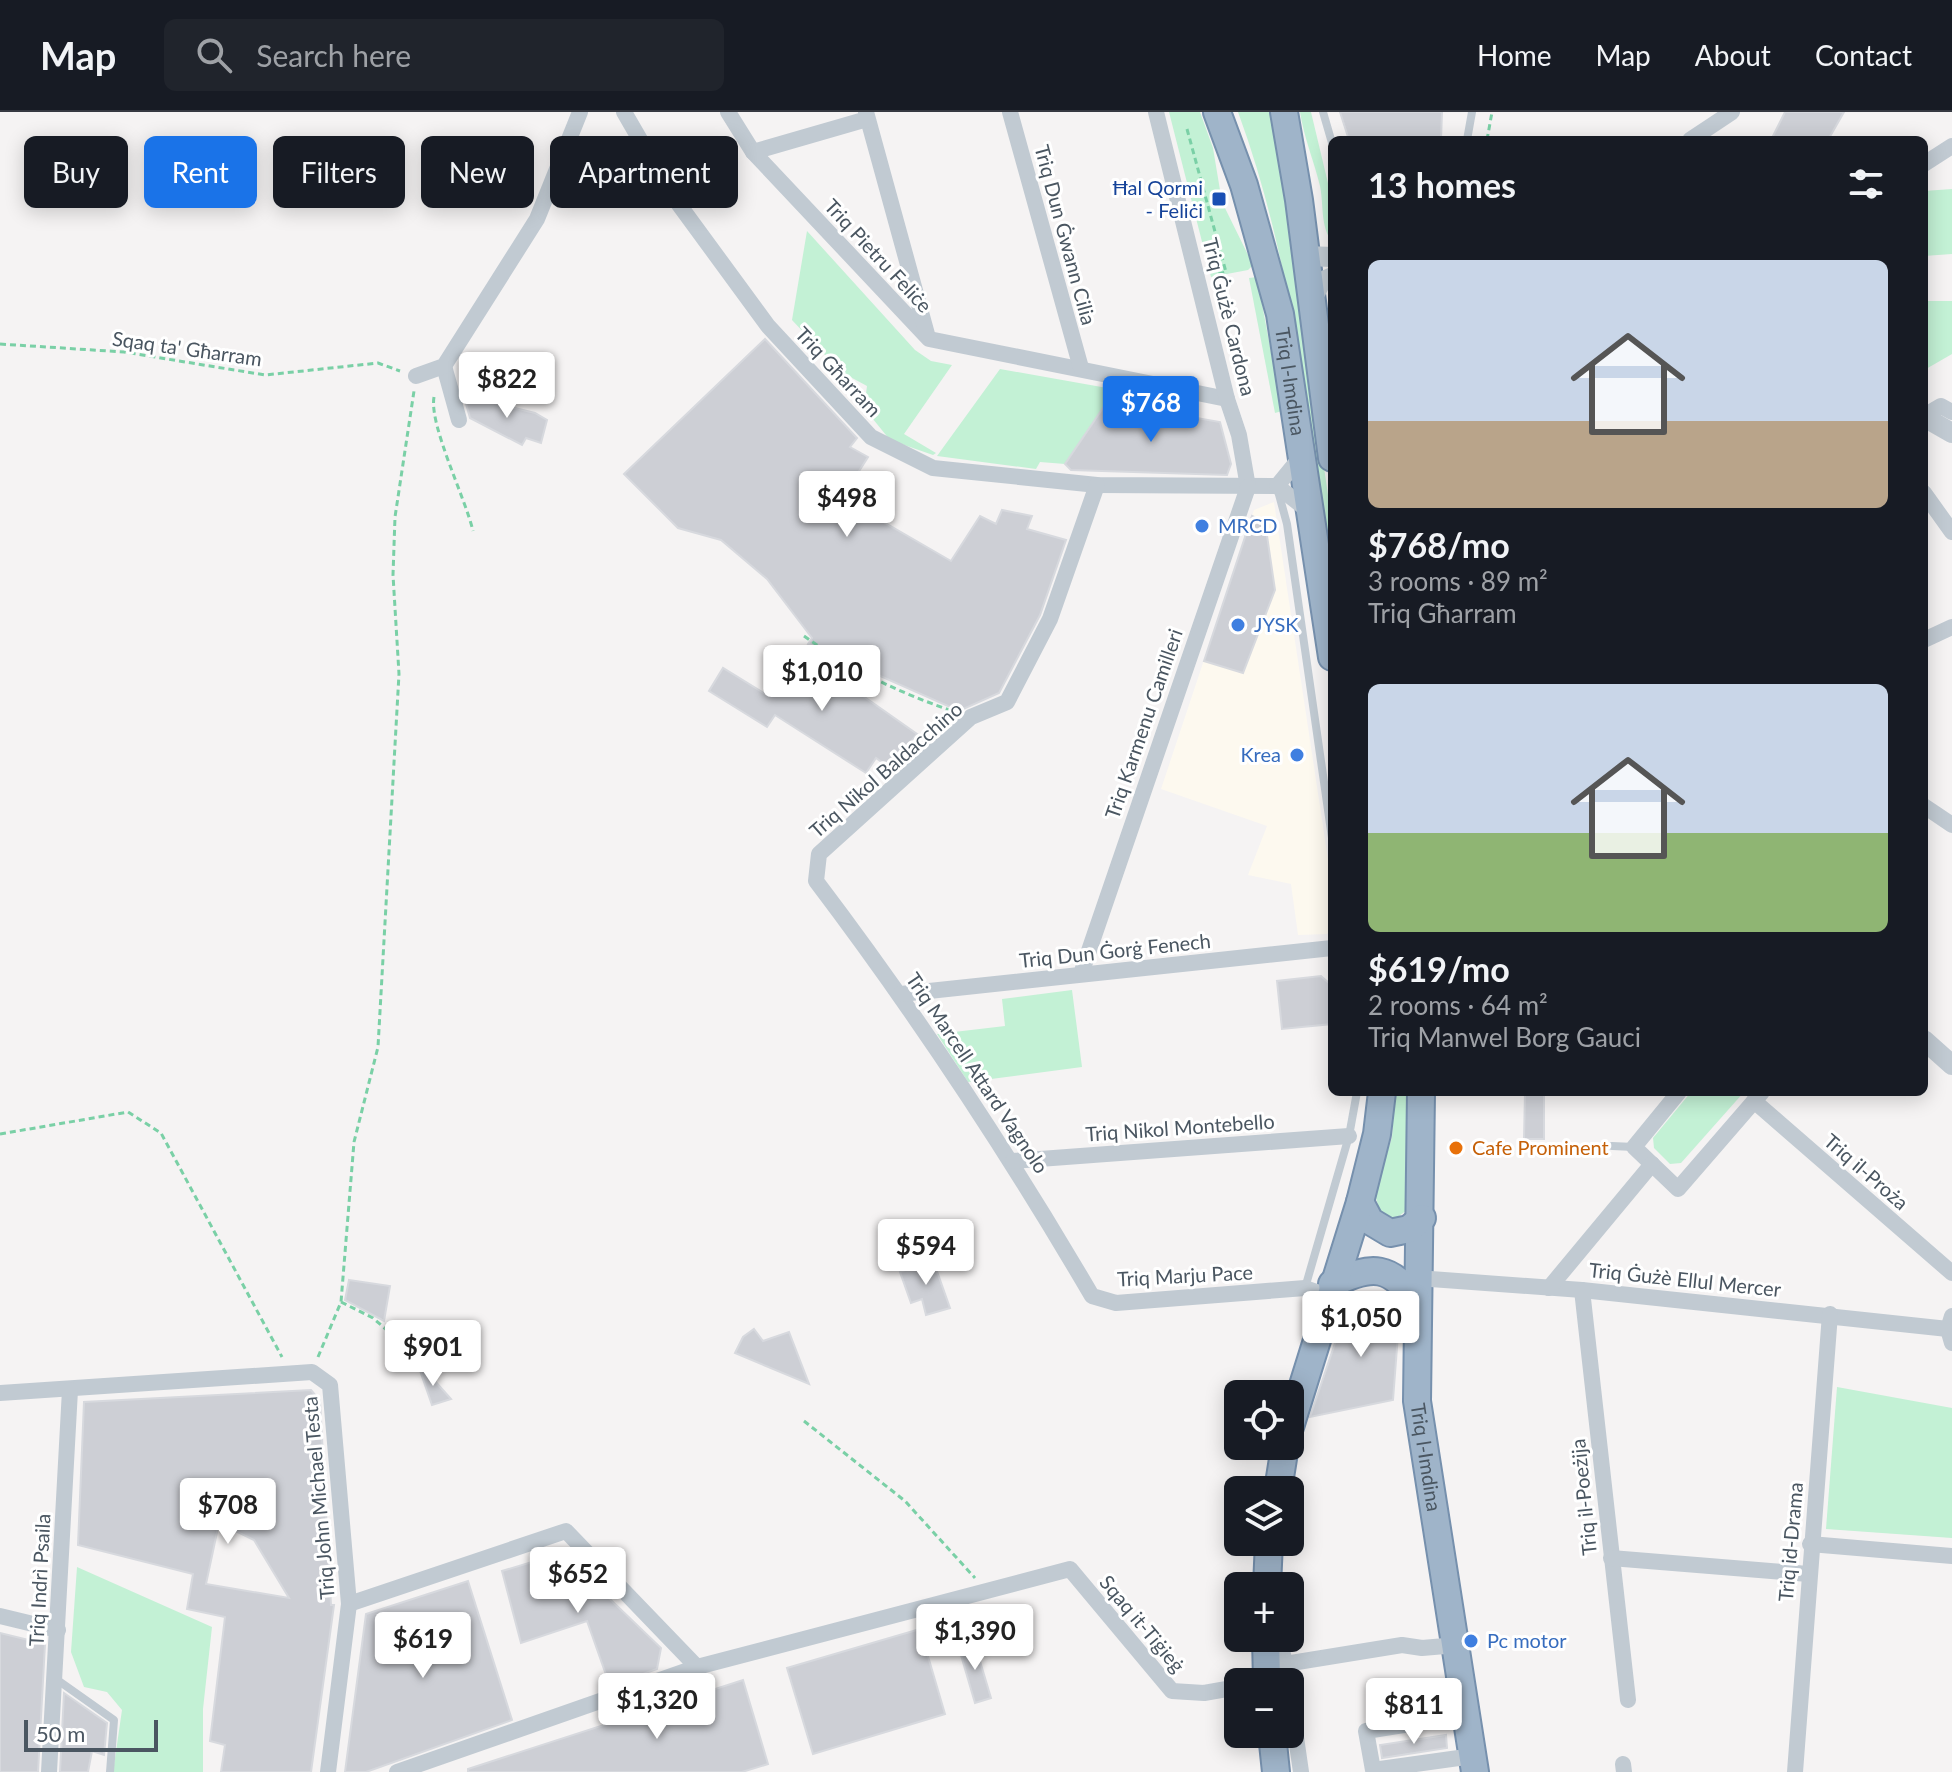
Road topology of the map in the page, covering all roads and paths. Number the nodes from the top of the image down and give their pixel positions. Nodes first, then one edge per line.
1 (580, 112) edge
2 (624, 112) edge
3 (728, 112) edge
4 (1010, 112) edge
5 (1156, 112) edge
6 (1217, 112) edge
7 (1284, 112) edge
8 (1323, 112) edge
9 (1472, 112) edge
10 (1492, 112) edge
11 (1732, 112) edge
12 (866, 116) edge
13 (1187, 129) dead end
14 (1330, 136) edge
15 (1468, 136) edge
16 (1488, 136) edge
17 (1696, 136) edge
18 (1952, 146) edge
19 (753, 152) junction
20 (1928, 161) edge
21 (1306, 256) junction
22 (1328, 257) edge
23 (1328, 277) edge
24 (1199, 278) junction
25 (1311, 307) junction
26 (929, 339) junction
27 (0, 344) edge
28 (1324, 345) edge
29 (1081, 368) junction
30 (446, 372) junction
31 (416, 376) junction
32 (1227, 399) junction
33 (1328, 402) edge
34 (1952, 412) edge
35 (1928, 414) edge
36 (1928, 418) edge
37 (459, 420) dead end
38 (1952, 433) edge
39 (1304, 453) junction
40 (1097, 485) junction
41 (1277, 486) junction
42 (1248, 487) junction
43 (1928, 498) edge
44 (1312, 514) junction
45 (1951, 529) edge
46 (473, 531) dead end
47 (1952, 627) edge
48 (1328, 628) edge
49 (804, 636) dead end
50 (1928, 638) edge
51 (971, 717) junction
52 (1928, 809) edge
53 (1328, 810) edge
54 (1952, 825) edge
55 (816, 881) joint
56 (1328, 948) edge
57 (1081, 974) junction
58 (901, 994) junction
59 (1928, 1044) edge
60 (1952, 1065) edge
61 (1356, 1096) edge
62 (1382, 1096) edge
63 (1421, 1096) edge
64 (1676, 1096) edge
65 (1758, 1096) edge
66 (0, 1134) edge
67 (1349, 1136) junction
68 (1612, 1146) dead end
69 (1634, 1147) junction
70 (1013, 1161) junction
71 (1652, 1164) junction
72 (1360, 1202) junction
73 (1422, 1218) junction
74 (1952, 1273) edge
75 (1549, 1288) junction
76 (1322, 1289) junction
77 (1417, 1290) junction
78 (1582, 1290) junction
79 (1092, 1296) joint
80 (341, 1302) junction
81 (1830, 1314) junction
82 (1951, 1329) edge
83 (429, 1367) dead end
84 (312, 1372) junction
85 (292, 1376) junction
86 (1301, 1380) edge
87 (70, 1390) junction
88 (0, 1393) edge
89 (804, 1421) dead end
90 (1810, 1544) junction
91 (1952, 1556) edge
92 (1611, 1558) junction
93 (1808, 1574) junction
94 (985, 1590) junction
95 (349, 1604) junction
96 (0, 1616) edge
97 (58, 1630) junction
98 (1457, 1645) junction
99 (697, 1667) junction
100 (1298, 1668) edge
101 (55, 1679) junction
102 (1224, 1689) edge
103 (1628, 1700) dead end
104 (1410, 1724) dead end
105 (1273, 1748) edge
106 (1298, 1748) edge
107 (1474, 1764) edge
108 (49, 1772) edge
109 (110, 1772) edge
110 (328, 1772) edge
111 (397, 1772) edge
112 (1276, 1772) edge
113 (1301, 1772) edge
114 (1795, 1772) edge

1 - 30 street
2 - 40 street, Triq Għarram
3 - 19 street, Triq Pietru Feliċe
4 - 29 street, Triq Dun Ġwann Cilia
5 - 24 street, Triq Ġużè Cardona
6 - 39 highway, Triq l-Imdina
7 - 21 highway, Triq l-Imdina
8 - 14 lane
9 - 15 lane
10 - 16 path
11 - 17 street
12 - 19 street
12 - 26 street
13 - 24 path
18 - 20 street
19 - 26 street, Triq Pietru Feliċe
21 - 22 street
21 - 25 highway, Triq l-Imdina
23 - 25 street
24 - 32 street, Triq Ġużè Cardona
25 - 28 highway, Triq l-Imdina
26 - 29 street, Triq Pietru Feliċe
27 - 31 path, Sqaq ta' Għarram
28 - 33 highway, Triq l-Imdina
29 - 32 street, Triq Pietru Feliċe
30 - 31 street
30 - 37 street
30 - 46 path
31 - 80 path
32 - 42 street, Triq Ġużè Cardona
34 - 35 street
36 - 38 street
39 - 41 street
39 - 44 highway, Triq l-Imdina
40 - 42 street, Triq Għarram
40 - 51 street, Triq Nikol Baldacchino
41 - 42 street, Triq Għarram
41 - 44 street
41 - 53 lane
42 - 57 street, Triq Karmenu Camilleri
43 - 45 street
44 - 48 highway, Triq l-Imdina
47 - 50 street
49 - 51 path
51 - 55 street, Triq Nikol Baldacchino
52 - 54 street
55 - 58 street, Triq Marcell Attard Vagnolo
56 - 57 street, Triq Dun Ġorġ Fenech
57 - 58 street, Triq Dun Ġorġ Fenech
58 - 70 street, Triq Marcell Attard Vagnolo
59 - 60 street
61 - 67 lane
62 - 72 highway
63 - 73 highway, Triq l-Imdina
64 - 69 street
65 - 71 street
65 - 74 street, Triq il-Proża
66 - 85 path
67 - 70 street, Triq Nikol Montebello
67 - 76 lane
68 - 69 lane
69 - 71 street
70 - 79 street, Triq Marcell Attard Vagnolo
71 - 75 street
72 - 73 highway
72 - 76 highway
73 - 77 highway, Triq l-Imdina
75 - 77 street, Triq Ġużè Ellul Mercer
75 - 78 street, Triq Ġużè Ellul Mercer
76 - 77 highway
76 - 79 street, Triq Marju Pace
76 - 86 highway
77 - 98 highway, Triq l-Imdina
78 - 81 street, Triq Ġużè Ellul Mercer
78 - 92 street, Triq il-Poeżija
80 - 83 path
80 - 84 path
81 - 82 street, Triq Ġużè Ellul Mercer
81 - 90 street, Triq id-Drama
84 - 85 street
84 - 95 street, Triq John Michael Testa
85 - 87 street
87 - 88 street
87 - 97 street, Triq Indrì Psaila
89 - 94 path
90 - 91 street
90 - 93 street, Triq id-Drama
92 - 93 street
92 - 103 street, Triq il-Poeżija
93 - 114 street, Triq id-Drama
94 - 99 street
94 - 102 street, Sqaq it-Tiġieġ
95 - 99 street
95 - 110 street, Triq John Michael Testa
96 - 97 street
97 - 101 street, Triq Indrì Psaila
98 - 100 street
98 - 107 highway, Triq l-Imdina
99 - 111 street
101 - 108 street, Triq Indrì Psaila
101 - 109 lane
104 - 107 street
105 - 112 highway
106 - 113 street

